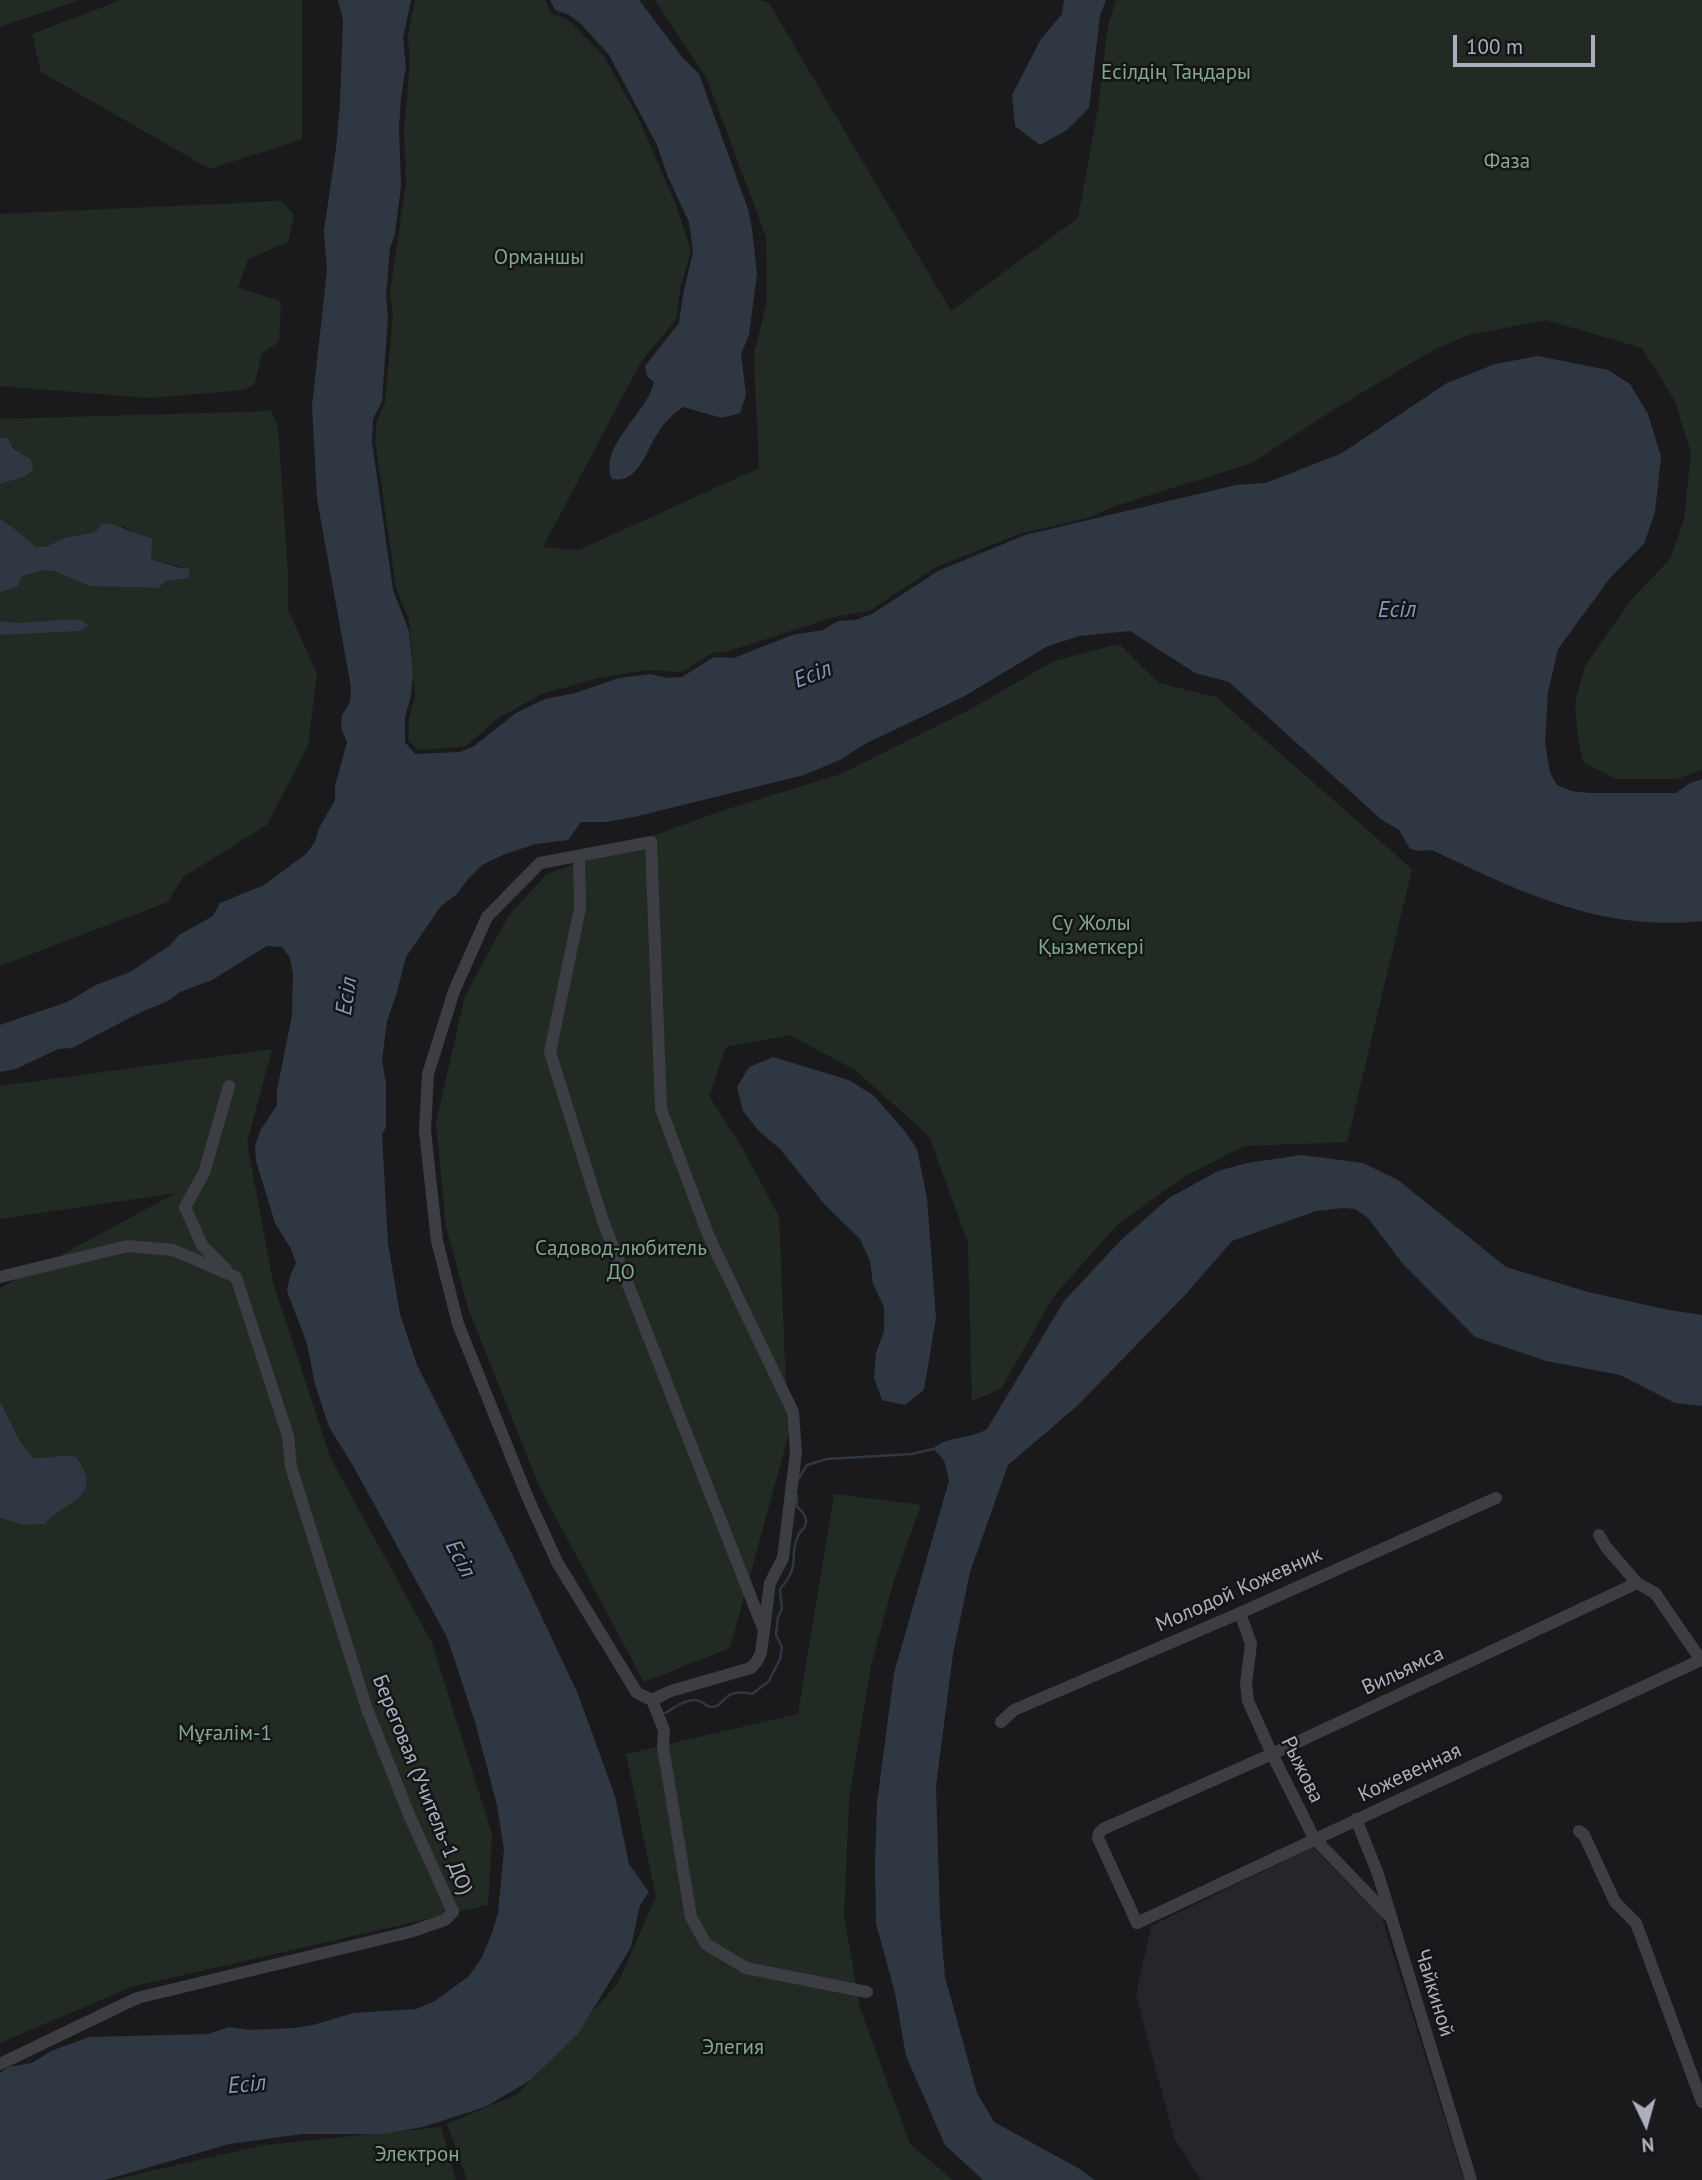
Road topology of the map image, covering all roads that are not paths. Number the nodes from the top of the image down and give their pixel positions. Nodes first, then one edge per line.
1 (579, 856) junction
2 (229, 1086) dead end
3 (233, 1276) junction
4 (0, 1277) edge
5 (1496, 1497) dead end
6 (1599, 1535) dead end
7 (1637, 1583) junction
8 (1240, 1613) junction
9 (763, 1629) junction
10 (1701, 1659) edge
11 (652, 1700) junction
12 (1001, 1722) dead end
13 (1272, 1754) junction
14 (1356, 1819) junction
15 (1579, 1831) dead end
16 (1314, 1838) junction
17 (1390, 1917) junction
18 (1136, 1923) joint
19 (867, 1993) dead end
20 (0, 2064) edge
21 (1702, 2102) edge
22 (1471, 2180) edge

1 - 9 street
1 - 9 street
1 - 11 street
2 - 3 street
3 - 4 street
3 - 20 street, Береговая (Учитель-1 ДО)
5 - 8 street, Молодой Кожевник
6 - 7 street
7 - 10 street
7 - 13 street, Вильямса
8 - 12 street, Молодой Кожевник
8 - 13 street, Рыжова
9 - 11 street
10 - 14 street, Кожевенная
11 - 19 street
13 - 16 street, Рыжова
13 - 18 street, Вильямса
14 - 16 street, Кожевенная
14 - 17 street, Чайкиной
15 - 21 street
16 - 17 street, Рыжова
16 - 18 street, Кожевенная
17 - 22 street, Чайкиной

